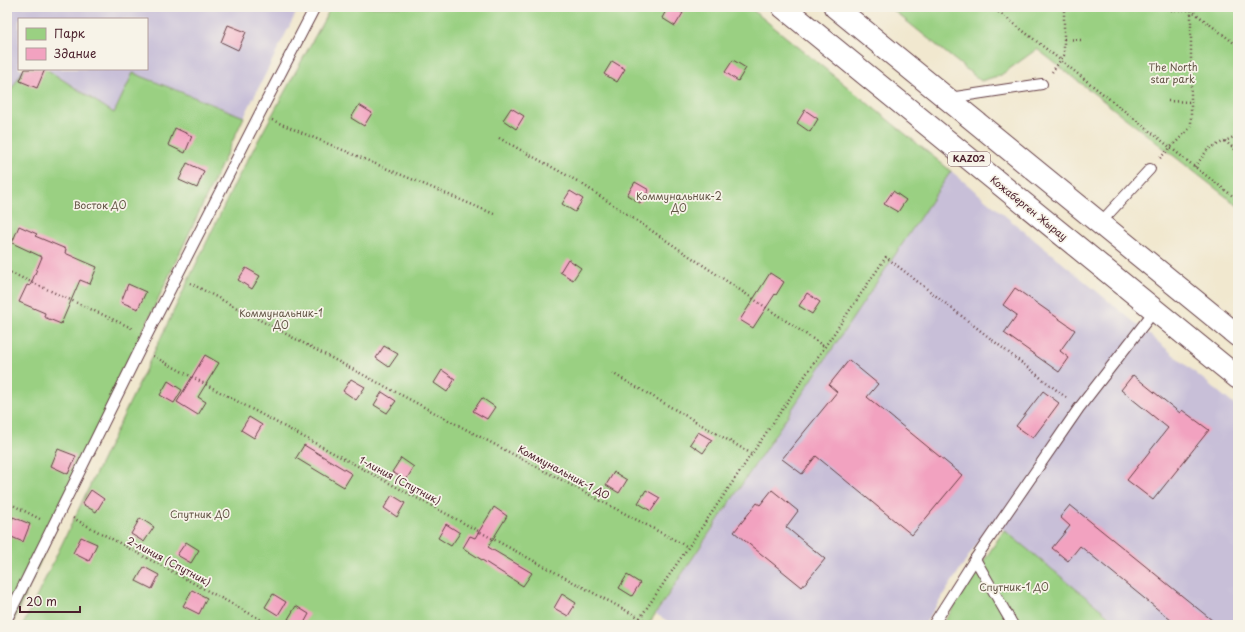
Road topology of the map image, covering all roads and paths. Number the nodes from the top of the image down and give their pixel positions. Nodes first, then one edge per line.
1 (315, 7) edge
2 (783, 7) edge
3 (835, 7) edge
4 (992, 7) edge
5 (1064, 7) edge
6 (1191, 9) edge
7 (1171, 10) dead end
8 (1064, 39) junction
9 (1081, 40) dead end
10 (1238, 46) edge
11 (1062, 60) junction
12 (1042, 84) joint
13 (947, 98) junction
14 (1168, 101) dead end
15 (1191, 102) junction
16 (259, 115) junction
17 (1238, 135) edge
18 (499, 138) dead end
19 (1225, 141) junction
20 (1170, 148) junction
21 (1238, 152) edge
22 (1195, 168) junction
23 (1150, 169) joint
24 (1238, 200) edge
25 (494, 214) dead end
26 (1100, 222) junction
27 (7, 271) edge
28 (177, 276) junction
29 (1155, 310) junction
30 (147, 335) junction
31 (1238, 336) edge
32 (824, 347) junction
33 (140, 349) junction
34 (612, 373) dead end
35 (1238, 378) edge
36 (1079, 408) junction
37 (752, 454) junction
38 (7, 502) edge
39 (60, 511) junction
40 (53, 526) junction
41 (688, 547) junction
42 (975, 559) junction
43 (640, 618) junction
44 (7, 619) edge
45 (271, 625) edge
46 (653, 625) edge
47 (933, 625) edge
48 (1013, 625) edge

1 - 16 lane
2 - 29 highway, Кожаберген Жырау / KAZ02
3 - 13 highway, KAZ02
4 - 11 path
5 - 8 path
6 - 7 path
6 - 10 path
6 - 15 path
8 - 9 path
8 - 11 path
11 - 12 path
11 - 20 path
12 - 13 lane
13 - 26 highway, KAZ02
14 - 15 path
15 - 20 path
16 - 25 path
16 - 28 lane
17 - 19 path
18 - 32 path
19 - 21 path
19 - 22 path
20 - 22 path
20 - 23 path
22 - 24 path
23 - 26 lane
26 - 31 highway, KAZ02
27 - 30 path
28 - 30 lane
28 - 41 path, Коммунальник-1 ДО
29 - 35 highway, Кожаберген Жырау / KAZ02
29 - 36 lane
30 - 33 lane
32 - 36 path
32 - 37 path
33 - 39 lane
33 - 43 path, 1-линия (Спутник)
34 - 37 path
36 - 42 lane
37 - 41 path
38 - 40 path
39 - 40 lane
39 - 45 path, 2-линия (Спутник)
40 - 44 lane
41 - 43 path
42 - 47 lane
42 - 48 lane
43 - 46 path, 1-линия (Спутник)

